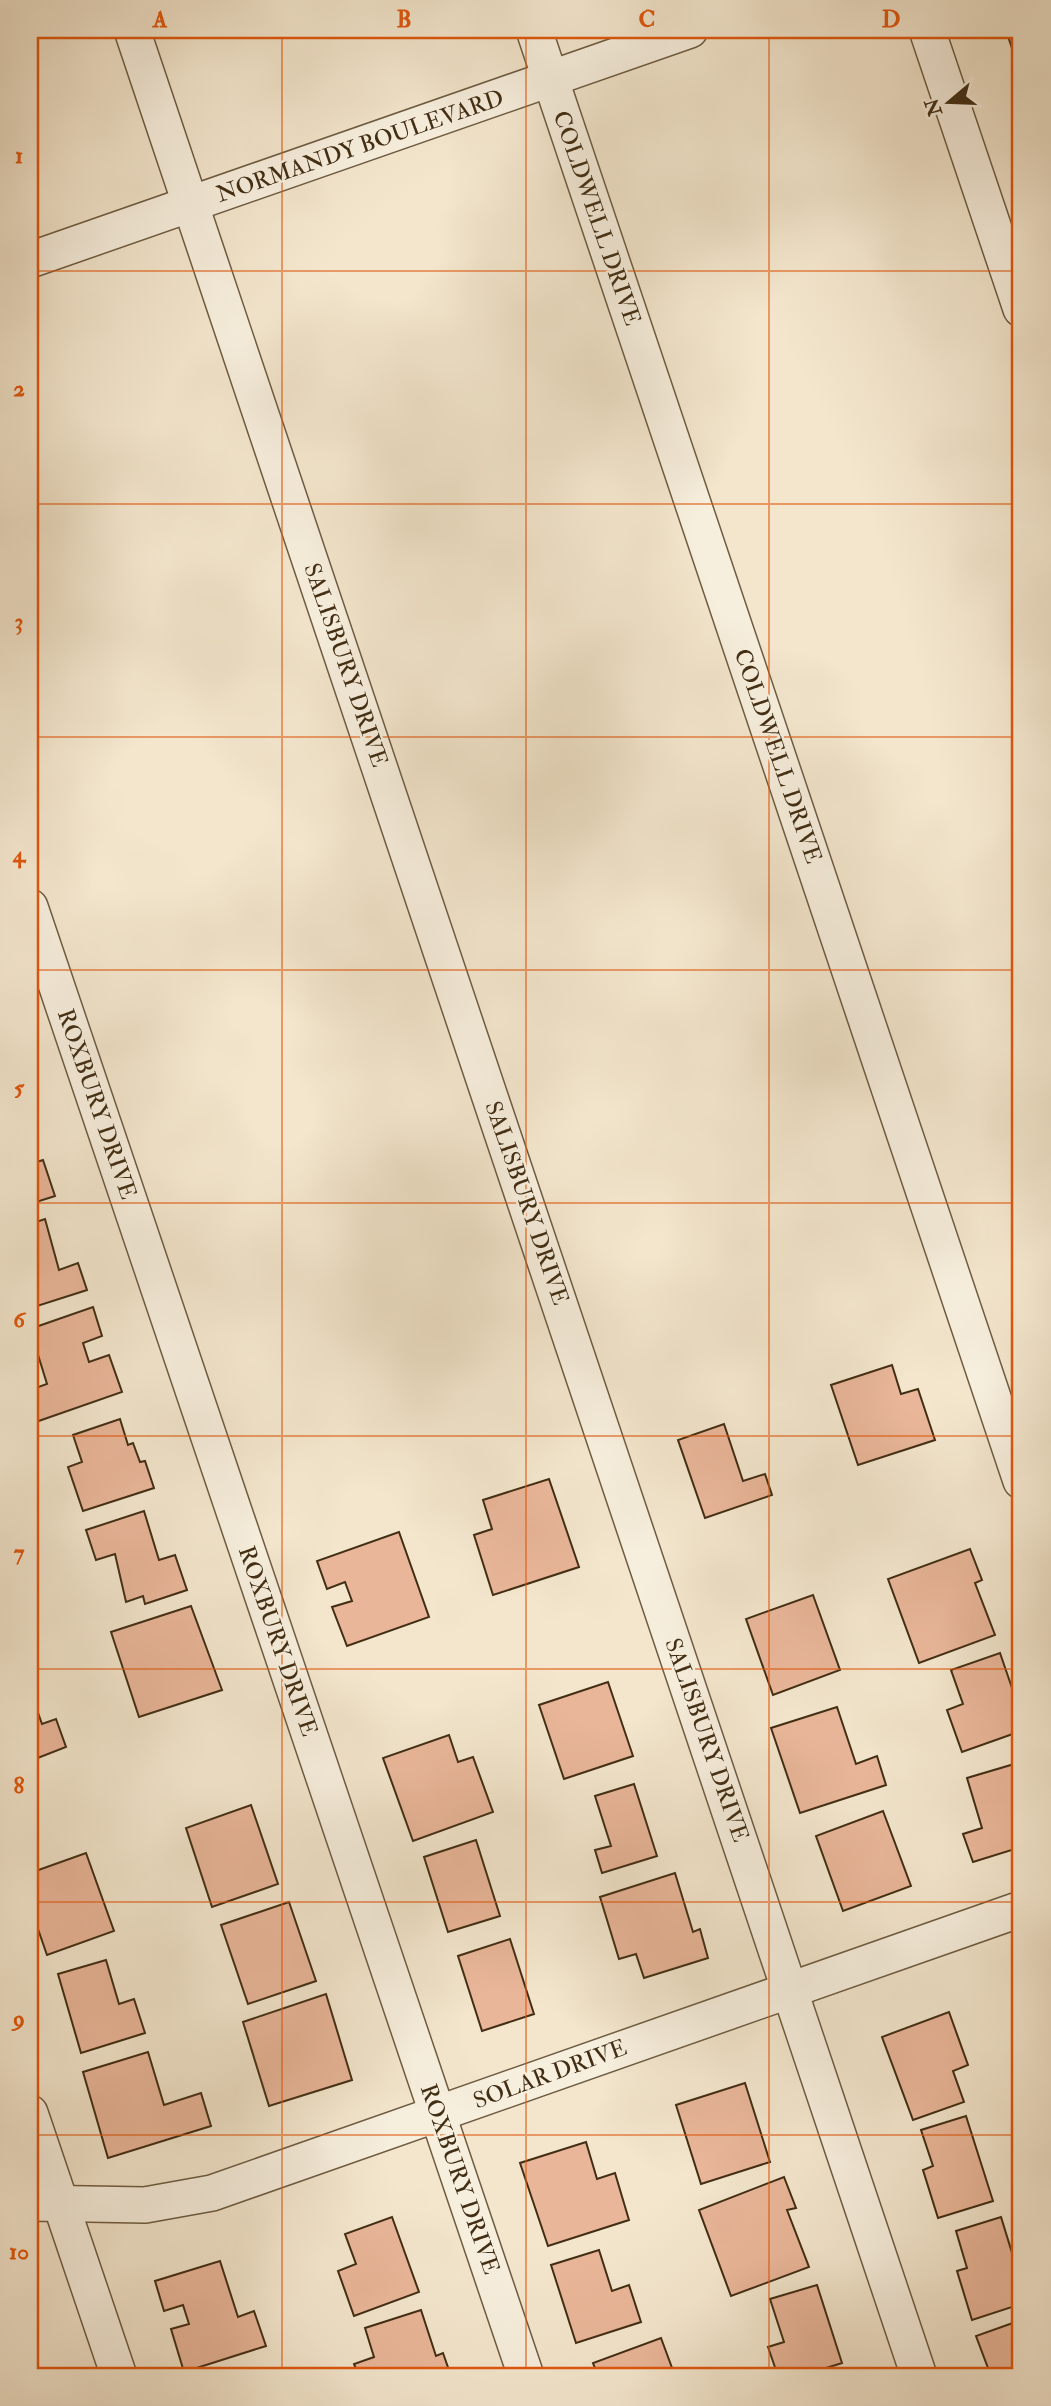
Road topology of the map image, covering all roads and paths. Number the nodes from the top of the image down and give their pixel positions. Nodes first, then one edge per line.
1 (132, 30) edge
2 (534, 30) edge
3 (690, 30) edge
4 (927, 30) edge
5 (551, 80) junction
6 (191, 205) junction
7 (30, 260) edge
8 (1021, 309) edge
9 (30, 907) edge
10 (1021, 1481) edge
11 (1021, 1909) edge
12 (791, 1989) junction
13 (30, 2113) edge
14 (438, 2114) junction
15 (45, 2203) edge
16 (119, 2376) edge
17 (526, 2376) edge
18 (919, 2376) edge

1 - 6 street, SALISBURY DRIVE
2 - 5 street, COLDWELL DRIVE
3 - 5 street, NORMANDY BOULEVARD
4 - 8 street
5 - 6 street, NORMANDY BOULEVARD
5 - 10 street, COLDWELL DRIVE
6 - 7 street, NORMANDY BOULEVARD
6 - 12 street, SALISBURY DRIVE
9 - 14 street, ROXBURY DRIVE
11 - 12 street, SOLAR DRIVE
12 - 14 street, SOLAR DRIVE
12 - 18 street, SALISBURY DRIVE
13 - 15 street
14 - 15 street, SOLAR DRIVE
14 - 17 street, ROXBURY DRIVE
15 - 16 street

